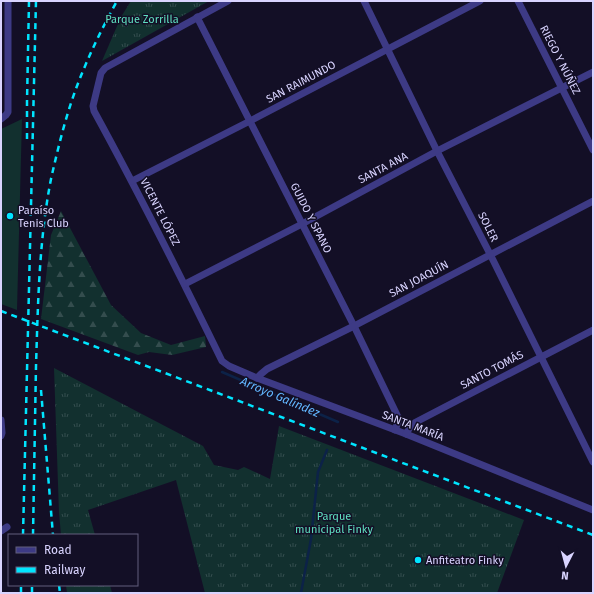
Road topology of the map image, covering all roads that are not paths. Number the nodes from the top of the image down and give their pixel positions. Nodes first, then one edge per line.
1 (8, 1) edge
2 (228, 1) edge
3 (364, 1) edge
4 (480, 1) edge
5 (518, 1) edge
6 (197, 17) junction
7 (388, 49) junction
8 (593, 72) edge
9 (562, 88) junction
10 (1, 119) edge
11 (250, 121) junction
12 (593, 150) edge
13 (437, 152) junction
14 (132, 181) junction
15 (593, 201) edge
16 (302, 224) junction
17 (490, 254) junction
18 (184, 284) junction
19 (354, 326) junction
20 (593, 330) edge
21 (541, 357) junction
22 (225, 363) joint
23 (257, 378) junction
24 (1, 420) edge
25 (395, 430) junction
26 (406, 434) junction
27 (1, 436) edge
28 (592, 459) edge
29 (593, 510) edge

1 - 10 street
2 - 6 street
3 - 7 street, SOLER
4 - 7 street, SAN RAIMUNDO
5 - 9 street, RIEGO Y NÚÑEZ
6 - 11 street, GUIDO Y SPANO
6 - 14 street, VICENTE LÓPEZ
7 - 11 street, SAN RAIMUNDO
7 - 13 street, SOLER
8 - 9 street, SANTA ANA
9 - 12 street, RIEGO Y NÚÑEZ
9 - 13 street, SANTA ANA
11 - 14 street, SAN RAIMUNDO
11 - 16 street, GUIDO Y SPANO
13 - 16 street, SANTA ANA
13 - 17 street, SOLER
14 - 18 street, VICENTE LÓPEZ
15 - 17 street, SAN JOAQUÍN
16 - 18 street, SANTA ANA
16 - 19 street, GUIDO Y SPANO
17 - 19 street, SAN JOAQUÍN
17 - 21 street, SOLER
18 - 22 street, VICENTE LÓPEZ
19 - 23 street, SAN JOAQUÍN
19 - 25 street, GUIDO Y SPANO
20 - 21 street, SANTO TOMÁS
21 - 26 street, SANTO TOMÁS
21 - 28 street, SOLER
22 - 23 street, SANTA MARÍA
23 - 25 street, SANTA MARÍA
24 - 27 street
25 - 26 street, SANTA MARÍA
26 - 29 street, SANTA MARÍA

